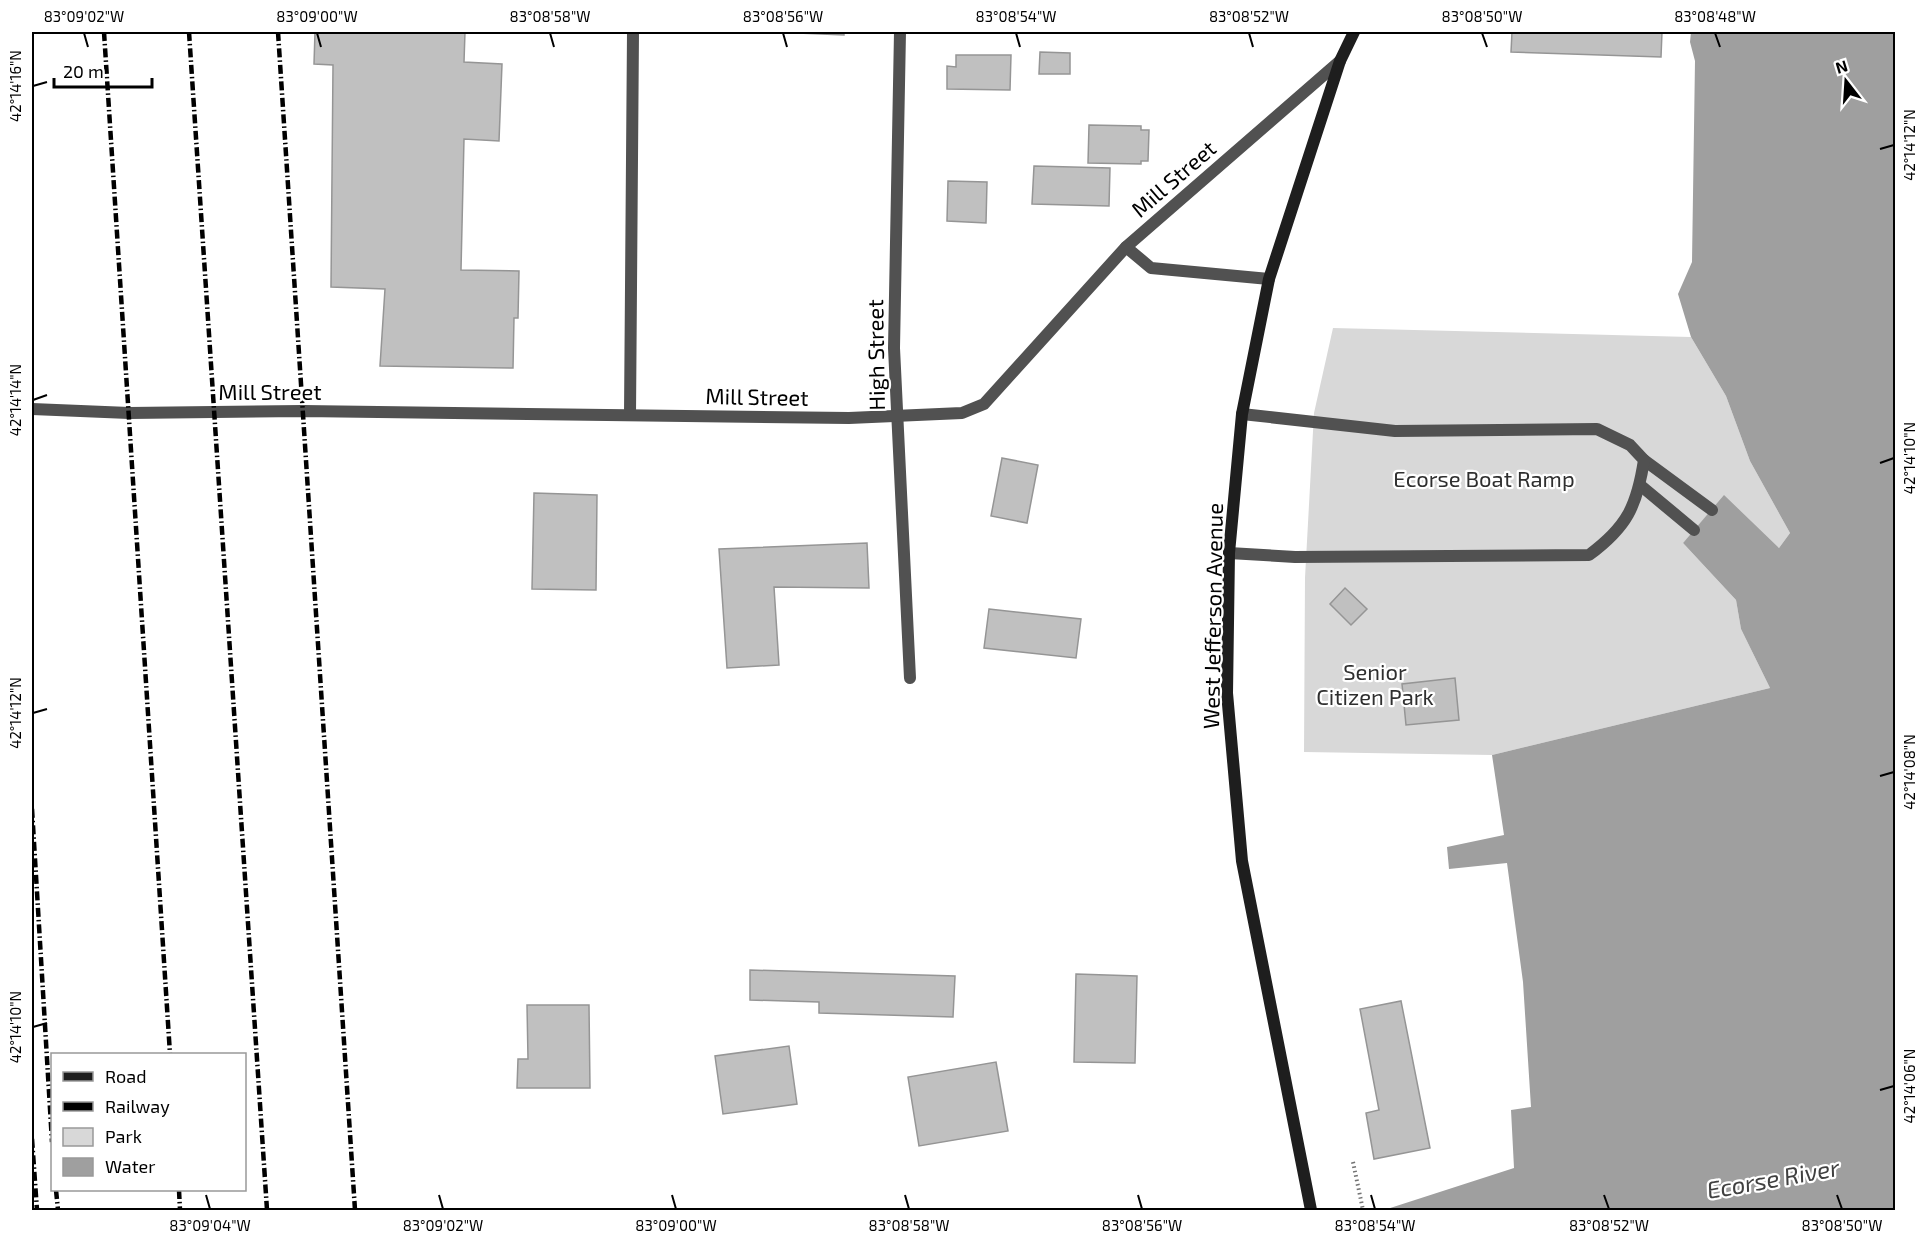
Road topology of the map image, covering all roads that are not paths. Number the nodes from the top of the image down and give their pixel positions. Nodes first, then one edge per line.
1 (633, 32) edge
2 (900, 32) edge
3 (1354, 32) edge
4 (1340, 61) junction
5 (1126, 247) junction
6 (1269, 279) junction
7 (32, 409) edge
8 (1242, 414) junction
9 (630, 416) junction
10 (897, 416) junction
11 (1644, 460) junction
12 (1640, 484) junction
13 (1712, 510) dead end
14 (1694, 530) dead end
15 (1229, 553) junction
16 (910, 678) dead end
17 (1311, 1210) edge

1 - 9 street
2 - 10 street, High Street
3 - 4 main road, West Jefferson Avenue
4 - 5 street, Mill Street
4 - 6 main road, West Jefferson Avenue
5 - 6 street
5 - 10 street, Mill Street
6 - 8 main road, West Jefferson Avenue
7 - 9 street, Mill Street
8 - 11 street
8 - 15 main road, West Jefferson Avenue
9 - 10 street, Mill Street
10 - 16 street, High Street
11 - 12 street
11 - 13 street
12 - 14 street
12 - 15 street
15 - 17 main road, West Jefferson Avenue

